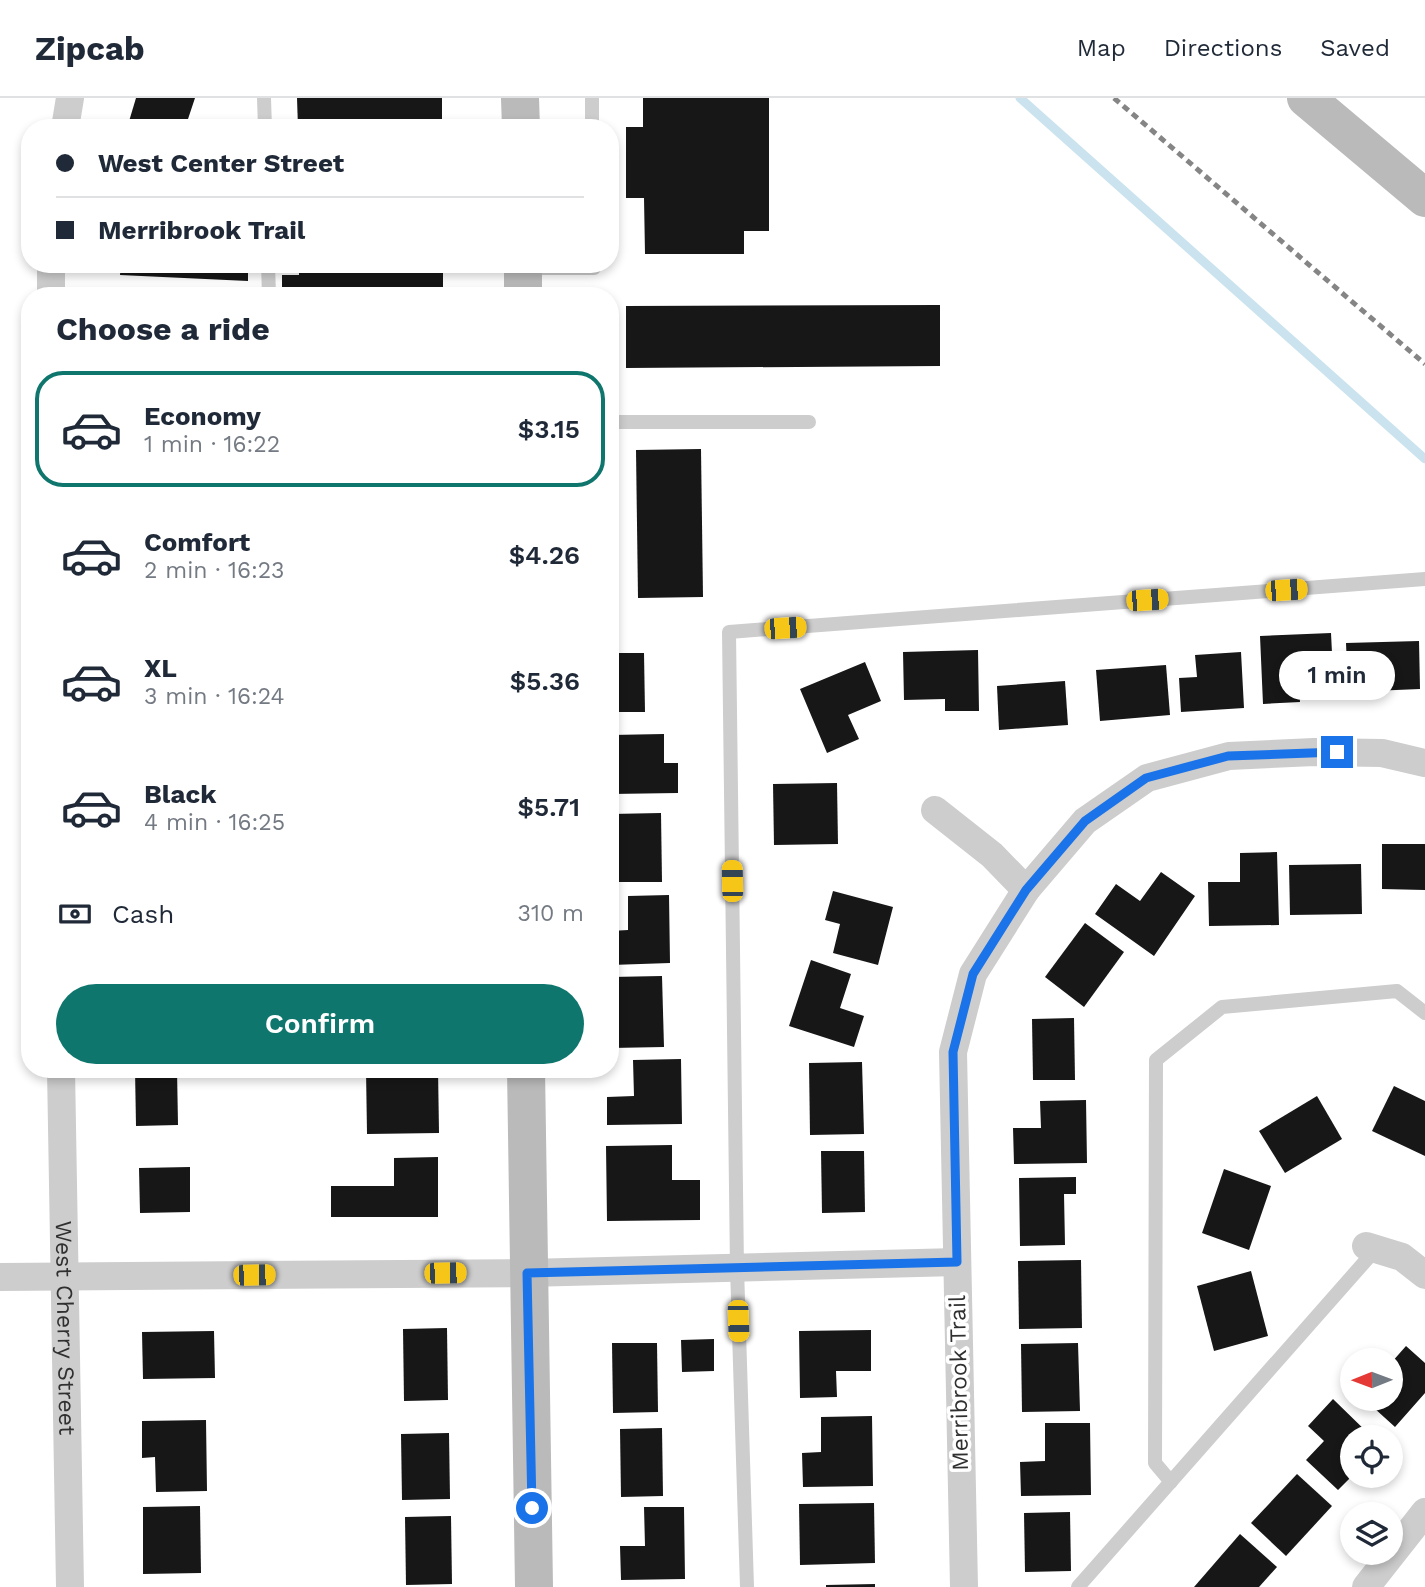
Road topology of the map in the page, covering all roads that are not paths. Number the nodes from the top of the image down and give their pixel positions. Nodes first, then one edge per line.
1 (70, 98) edge
2 (264, 98) edge
3 (520, 98) edge
4 (592, 98) edge
5 (1306, 98) edge
6 (66, 119) edge
7 (265, 119) edge
8 (521, 119) edge
9 (593, 119) edge
10 (1425, 198) edge
11 (550, 273) edge
12 (523, 276) edge
13 (619, 422) edge
14 (808, 422) dead end
15 (1425, 579) edge
16 (1425, 763) edge
17 (935, 810) dead end
18 (1026, 890) junction
19 (1425, 1013) edge
20 (61, 1078) edge
21 (526, 1078) edge
22 (1371, 1247) joint
23 (957, 1262) junction
24 (737, 1268) junction
25 (527, 1273) junction
26 (1425, 1275) edge
27 (63, 1276) junction
28 (0, 1277) edge
29 (1171, 1482) junction
30 (1425, 1512) edge
31 (70, 1587) edge
32 (534, 1587) edge
33 (747, 1587) edge
34 (964, 1587) edge
35 (1078, 1587) edge
36 (1366, 1587) edge

1 - 6 street
2 - 7 lane
3 - 8 street
4 - 9 lane
5 - 10 street
11 - 12 lane
13 - 14 lane
15 - 24 lane
16 - 18 street, Merribrook Trail
17 - 18 street
18 - 23 street, Merribrook Trail
19 - 29 lane
20 - 27 street, West Cherry Street
21 - 25 street
22 - 26 street
22 - 29 lane
23 - 24 street
23 - 34 street, Merribrook Trail
24 - 25 street
24 - 33 lane
25 - 27 street
25 - 32 street
27 - 28 street
27 - 31 street, West Cherry Street
29 - 35 lane
30 - 36 street

